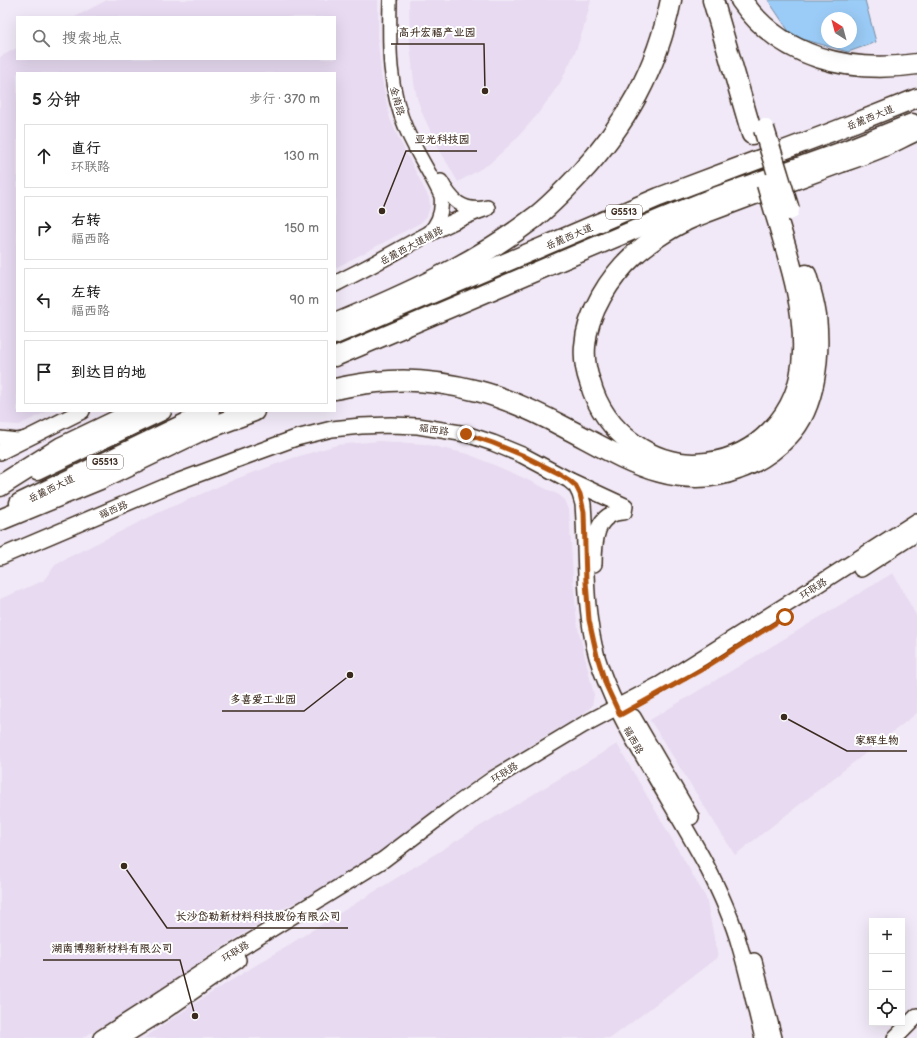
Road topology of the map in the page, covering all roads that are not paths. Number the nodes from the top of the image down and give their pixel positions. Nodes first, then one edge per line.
1 (390, 0) edge
2 (396, 0) edge
3 (671, 0) edge
4 (713, 0) edge
5 (725, 0) edge
6 (741, 0) edge
7 (917, 64) edge
8 (917, 98) edge
9 (917, 121) edge
10 (917, 130) edge
11 (758, 131) junction
12 (487, 208) joint
13 (782, 212) junction
14 (425, 237) junction
15 (336, 284) edge
16 (336, 324) edge
17 (336, 335) edge
18 (336, 357) edge
19 (336, 389) edge
20 (80, 412) edge
21 (134, 412) edge
22 (160, 412) edge
23 (208, 412) edge
24 (251, 412) edge
25 (31, 437) junction
26 (0, 438) edge
27 (0, 452) edge
28 (569, 480) junction
29 (0, 486) edge
30 (0, 489) edge
31 (0, 512) edge
32 (0, 520) edge
33 (917, 521) edge
34 (917, 533) edge
35 (0, 557) edge
36 (622, 709) junction
37 (917, 1016) edge
38 (917, 1030) edge
39 (101, 1038) edge
40 (121, 1038) edge
41 (763, 1038) edge
42 (774, 1038) edge
43 (895, 1038) edge
44 (908, 1038) edge

1 - 14 street, 金南路
2 - 12 street, 金南路
3 - 16 highway
4 - 11 highway
5 - 11 highway
6 - 7 highway
8 - 17 highway, 岳麓西大道 / G5513
9 - 18 highway, 岳麓西大道 / G5513
10 - 13 highway
11 - 13 highway, bridge
12 - 14 main road, 岳麓西大道辅路
13 - 19 highway
14 - 15 main road, 岳麓西大道辅路
20 - 25 main road
21 - 29 highway
22 - 30 highway, 岳麓西大道 / G5513
23 - 31 highway, 岳麓西大道 / G5513
24 - 32 highway
25 - 26 street
25 - 27 main road
28 - 35 main road, 福西路
28 - 36 main road, 福西路
28 - 36 main road
33 - 36 main road, 环联路
34 - 36 main road, 环联路
36 - 39 main road, 环联路
36 - 40 main road, 环联路
36 - 41 main road, 福西路
36 - 42 main road
37 - 43 main road
38 - 44 main road

